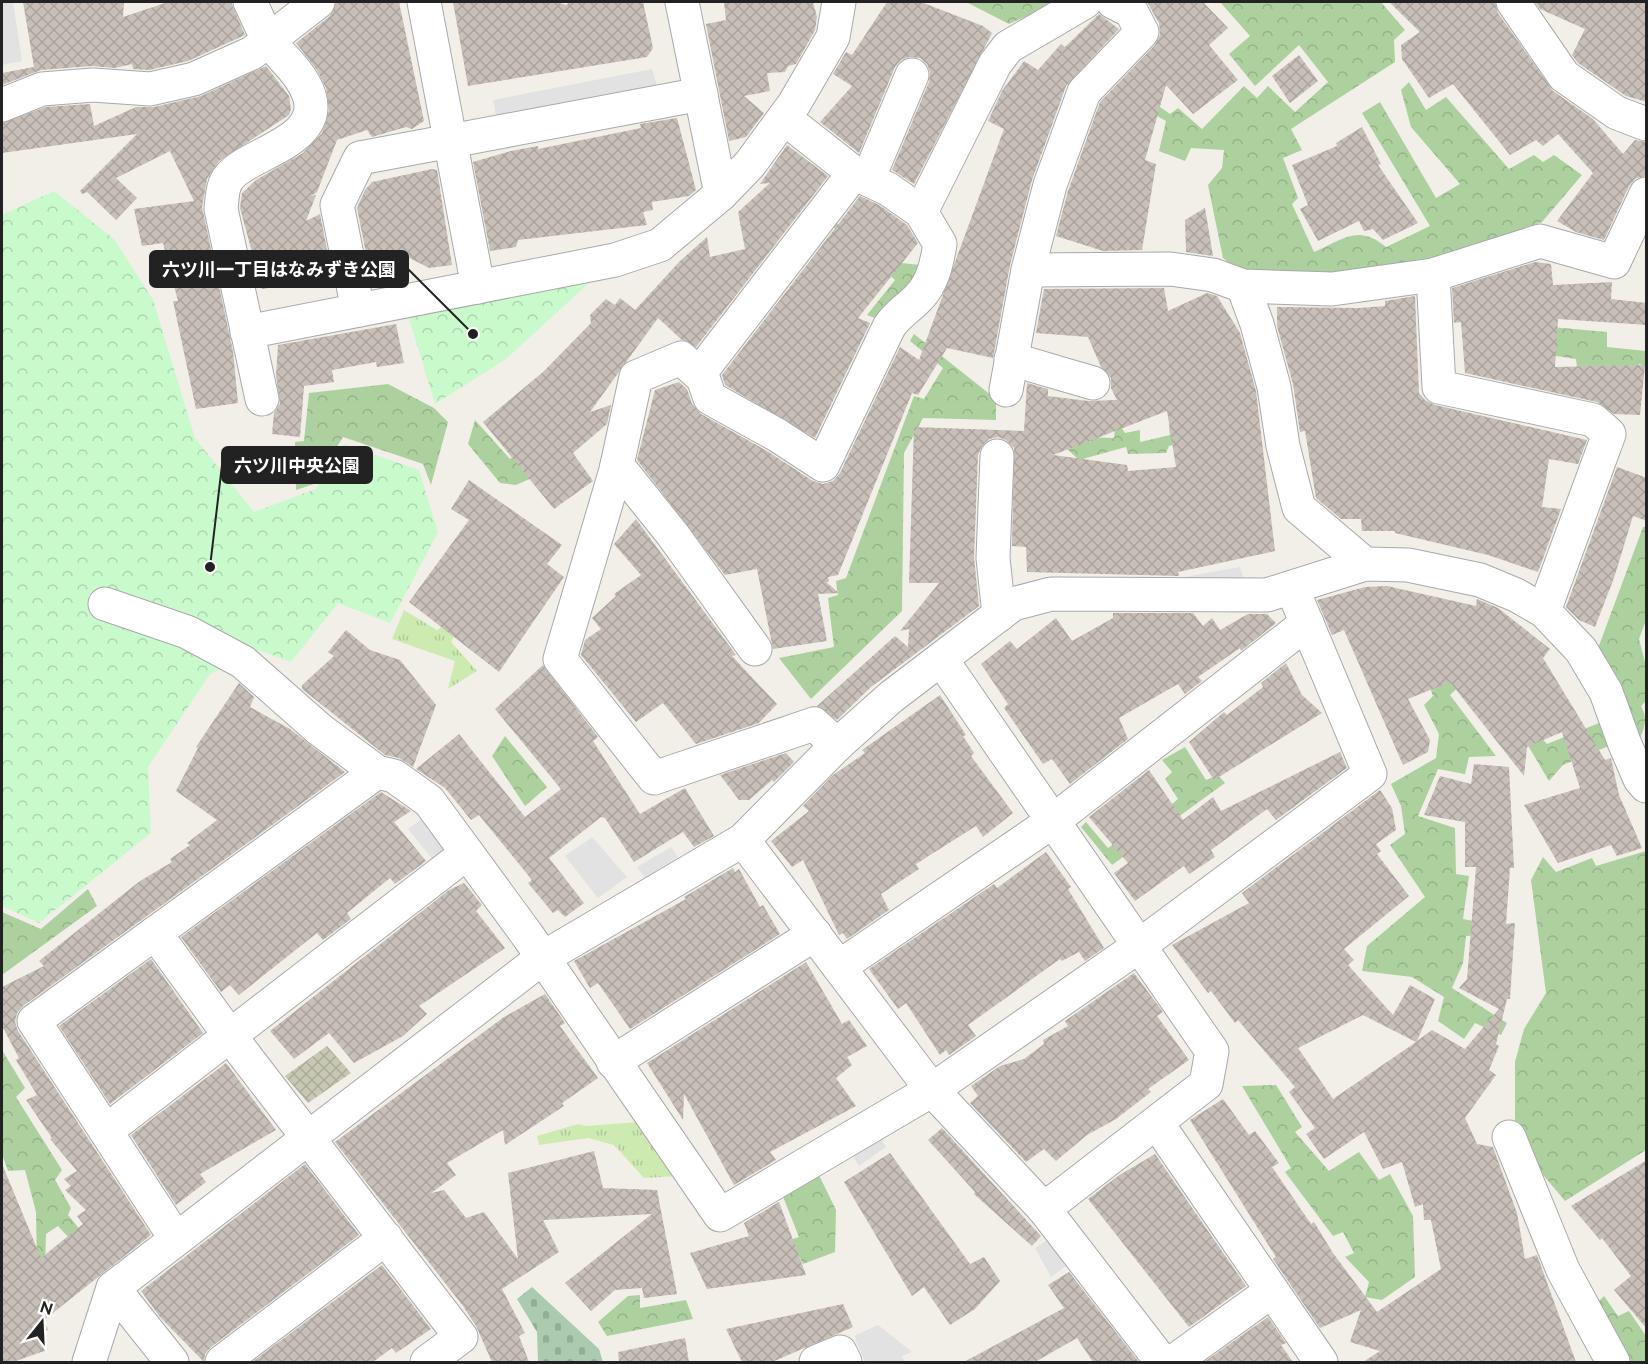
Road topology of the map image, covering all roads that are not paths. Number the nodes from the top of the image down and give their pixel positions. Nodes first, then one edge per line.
1 (250, 2) edge
2 (318, 2) edge
3 (424, 2) edge
4 (682, 2) edge
5 (839, 2) edge
6 (1085, 2) edge
7 (1113, 2) edge
8 (1512, 2) edge
9 (270, 41) junction
10 (912, 75) dead end
11 (701, 94) junction
12 (2, 105) edge
13 (784, 118) junction
14 (1647, 124) edge
15 (450, 141) junction
16 (861, 176) junction
17 (720, 194) junction
18 (1647, 194) edge
19 (921, 212) junction
20 (1028, 270) junction
21 (1434, 275) junction
22 (1243, 286) junction
23 (478, 287) junction
24 (358, 310) junction
25 (247, 332) junction
26 (699, 374) junction
27 (1094, 382) dead end
28 (262, 399) dead end
29 (997, 456) dead end
30 (617, 465) junction
31 (1365, 564) junction
32 (1292, 588) junction
33 (105, 604) dead end
34 (1544, 611) junction
35 (999, 615) junction
36 (1307, 623) junction
37 (755, 649) dead end
38 (940, 659) junction
39 (819, 728) junction
40 (377, 772) junction
41 (1647, 786) edge
42 (1053, 821) junction
43 (743, 840) junction
44 (467, 853) junction
45 (155, 933) junction
46 (815, 934) junction
47 (1139, 946) junction
48 (541, 959) junction
49 (839, 967) junction
50 (230, 1036) junction
51 (613, 1062) junction
52 (932, 1090) junction
53 (1157, 1123) junction
54 (106, 1131) junction
55 (309, 1137) junction
56 (1509, 1137) dead end
57 (1044, 1209) junction
58 (386, 1238) junction
59 (176, 1239) junction
60 (113, 1288) junction
61 (1272, 1291) junction
62 (89, 1362) edge
63 (172, 1362) edge
64 (222, 1362) edge
65 (428, 1362) edge
66 (816, 1362) edge
67 (845, 1362) edge
68 (1162, 1362) edge
69 (1173, 1362) edge
70 (1321, 1362) edge
71 (1613, 1362) edge

1 - 9 street
2 - 9 street
3 - 15 street
4 - 11 street
5 - 13 street
6 - 19 street
7 - 20 street
8 - 14 street
9 - 12 street
9 - 25 street
10 - 16 street
11 - 15 street
11 - 17 street
13 - 16 street
13 - 17 street
15 - 23 street
15 - 24 street
16 - 19 street
16 - 26 street
17 - 23 street
18 - 21 street
19 - 26 street
20 - 22 street
20 - 27 street
21 - 22 street
21 - 34 street
22 - 31 street
23 - 24 street
24 - 25 street
25 - 28 street
26 - 30 street
29 - 35 street
30 - 37 street
30 - 39 street
31 - 32 street
31 - 34 street
32 - 35 street
32 - 36 street
33 - 40 street
34 - 41 street
35 - 38 street
36 - 42 street
36 - 47 street
38 - 39 street
38 - 42 street
39 - 43 street
40 - 44 street
40 - 45 street
42 - 47 street
42 - 49 street
43 - 46 street
43 - 48 street
44 - 48 street
44 - 50 street
45 - 50 street
45 - 54 street
46 - 49 street
46 - 51 street
47 - 52 street
47 - 53 street
48 - 51 street
48 - 55 street
49 - 52 street
50 - 54 street
50 - 55 street
51 - 52 street
52 - 57 street
53 - 57 street
53 - 61 street
54 - 59 street
55 - 58 street
55 - 59 street
56 - 71 street
57 - 68 street
58 - 64 street
58 - 65 street
59 - 60 street
60 - 62 street
60 - 63 street
61 - 69 street
61 - 70 street
66 - 67 street

